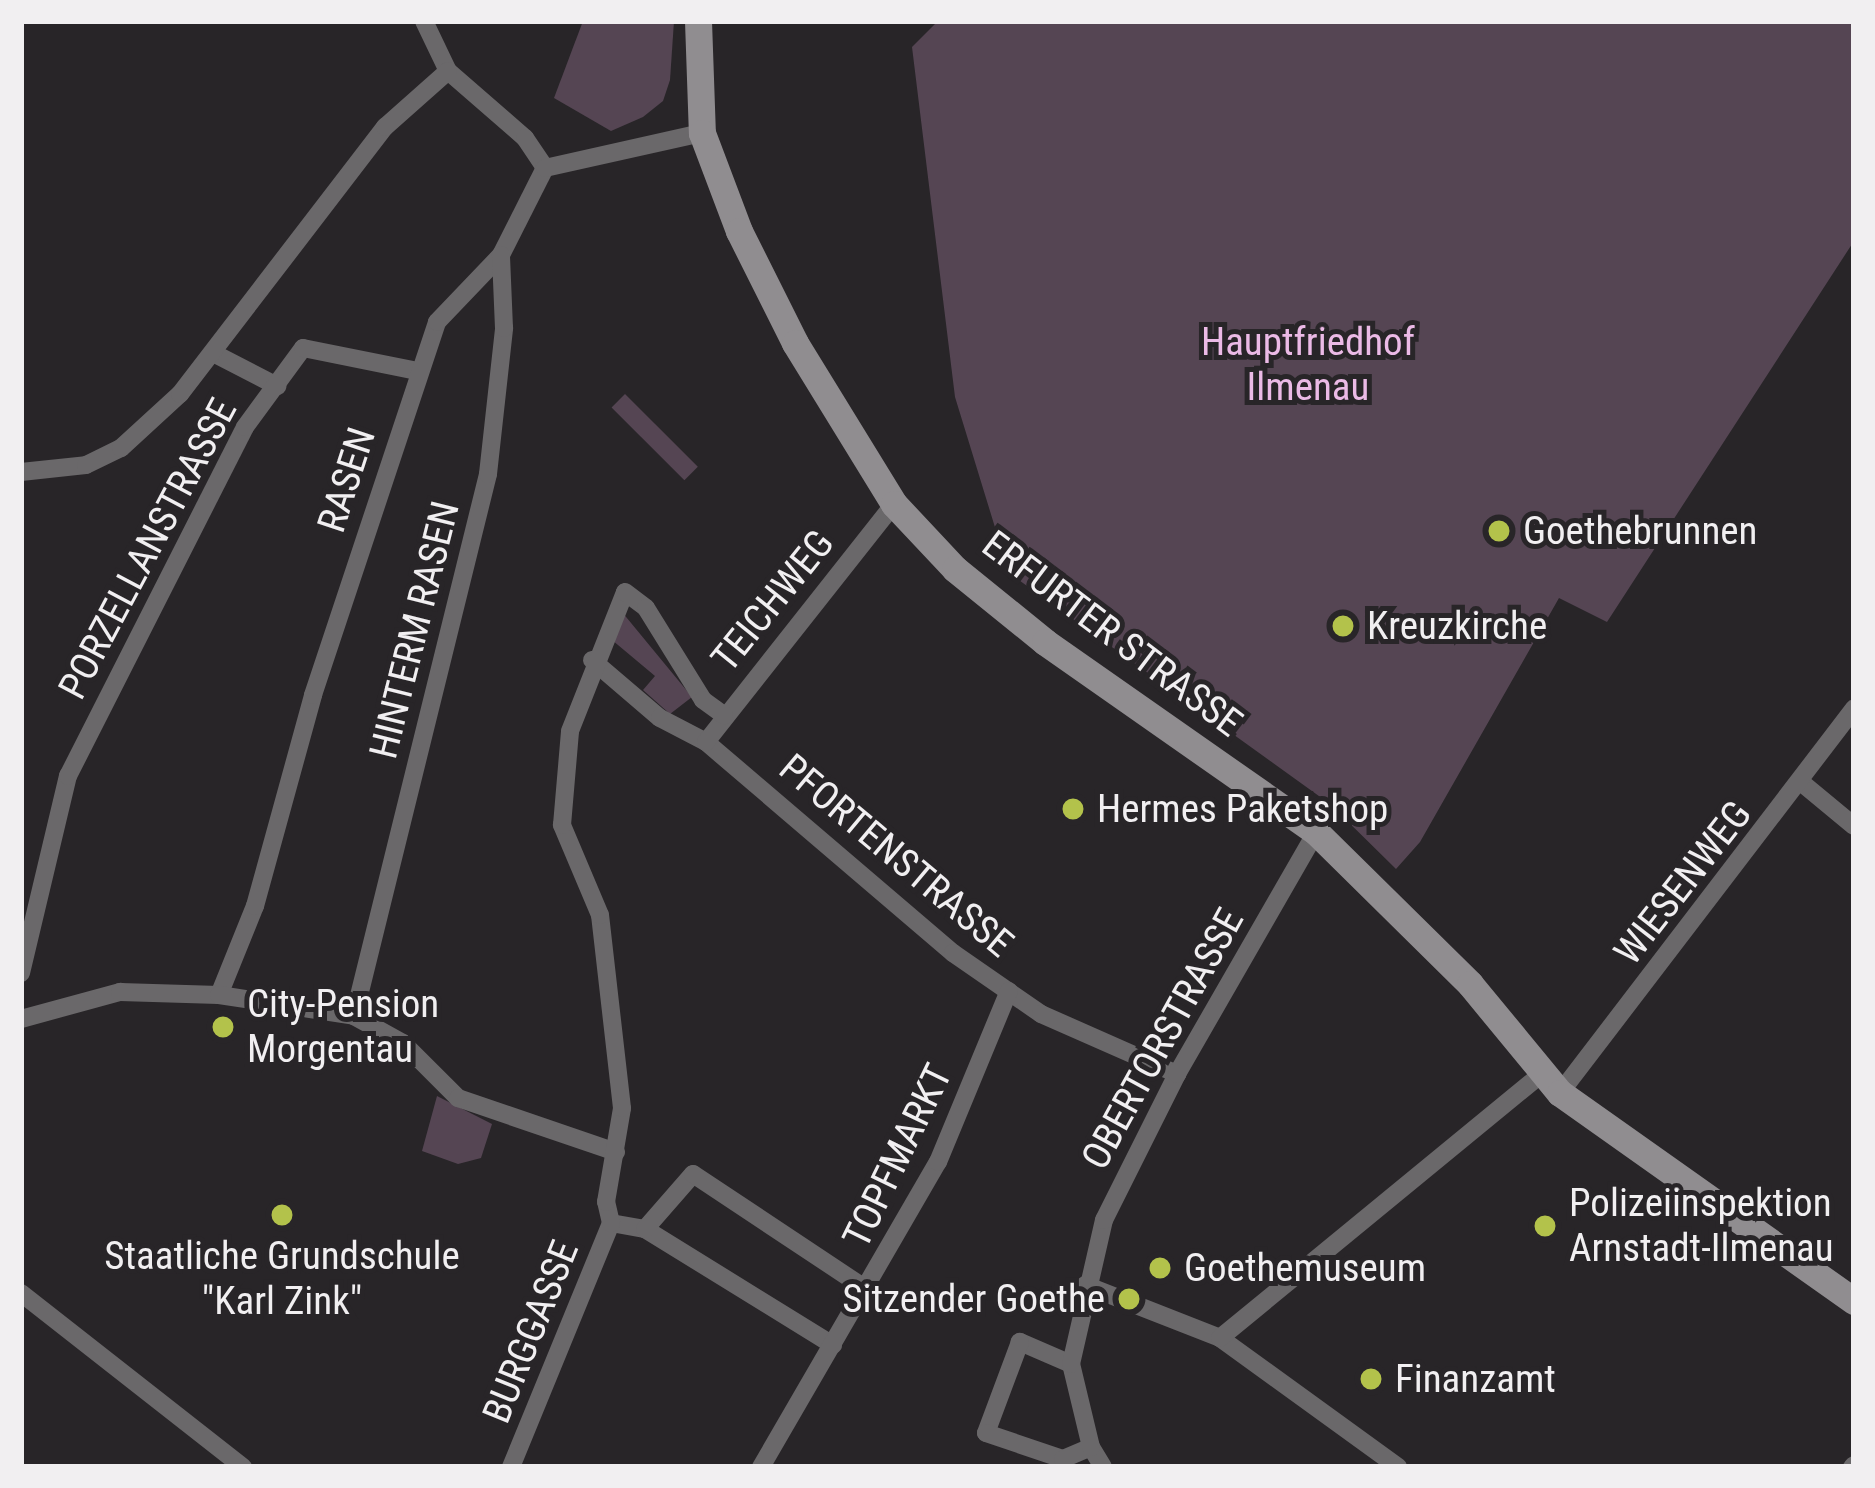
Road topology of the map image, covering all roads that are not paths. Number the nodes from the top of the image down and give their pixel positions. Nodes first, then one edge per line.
1 (424, 21) edge
2 (698, 21) edge
3 (448, 70) junction
4 (702, 133) junction
5 (545, 168) junction
6 (501, 255) junction
7 (217, 355) junction
8 (417, 371) junction
9 (277, 386) junction
10 (21, 472) edge
11 (894, 504) junction
12 (592, 660) junction
13 (1854, 709) edge
14 (724, 715) junction
15 (706, 742) junction
16 (1802, 783) junction
17 (1854, 826) edge
18 (1316, 832) junction
19 (21, 973) edge
20 (1009, 991) junction
21 (219, 995) junction
22 (354, 1016) junction
23 (21, 1019) edge
24 (1177, 1074) junction
25 (1550, 1083) junction
26 (616, 1152) junction
27 (611, 1223) junction
28 (646, 1229) junction
29 (1085, 1285) junction
30 (869, 1291) junction
31 (21, 1292) edge
32 (1854, 1301) edge
33 (1220, 1338) junction
34 (833, 1345) junction
35 (1071, 1364) junction
36 (1090, 1447) junction
37 (243, 1467) edge
38 (511, 1467) edge
39 (761, 1467) edge
40 (1103, 1467) edge
41 (1398, 1467) edge

1 - 3 street
2 - 4 main road, ERFURTER STRASSE
3 - 5 street
3 - 7 street
4 - 5 street
4 - 11 main road, ERFURTER STRASSE
5 - 6 street, RASEN
6 - 8 street, RASEN
6 - 22 street, HINTERM RASEN
7 - 9 street
7 - 10 street
8 - 9 street, PORZELLANSTRASSE
8 - 21 street, RASEN
9 - 19 street, PORZELLANSTRASSE
11 - 14 street, TEICHWEG
11 - 18 main road, ERFURTER STRASSE
12 - 14 street
12 - 15 street, PFORTENSTRASSE
12 - 26 street
13 - 16 street, WIESENWEG
14 - 15 street, TEICHWEG
15 - 20 street, PFORTENSTRASSE
16 - 17 street
16 - 25 street, WIESENWEG
18 - 24 street, OBERTORSTRASSE
18 - 25 main road, ERFURTER STRASSE
20 - 24 street, PFORTENSTRASSE
20 - 30 street, TOPFMARKT
21 - 22 street
21 - 23 street
22 - 26 street
24 - 29 street, OBERTORSTRASSE
25 - 32 main road, ERFURTER STRASSE
25 - 33 street, WIESENWEG
26 - 27 street, BURGGASSE
27 - 28 street
27 - 38 street, BURGGASSE
28 - 30 street
28 - 34 street
29 - 33 street
29 - 35 street, OBERTORSTRASSE
30 - 34 street, TOPFMARKT
31 - 37 street
33 - 41 street
34 - 39 street, TOPFMARKT
35 - 36 street
35 - 36 street
36 - 40 street

